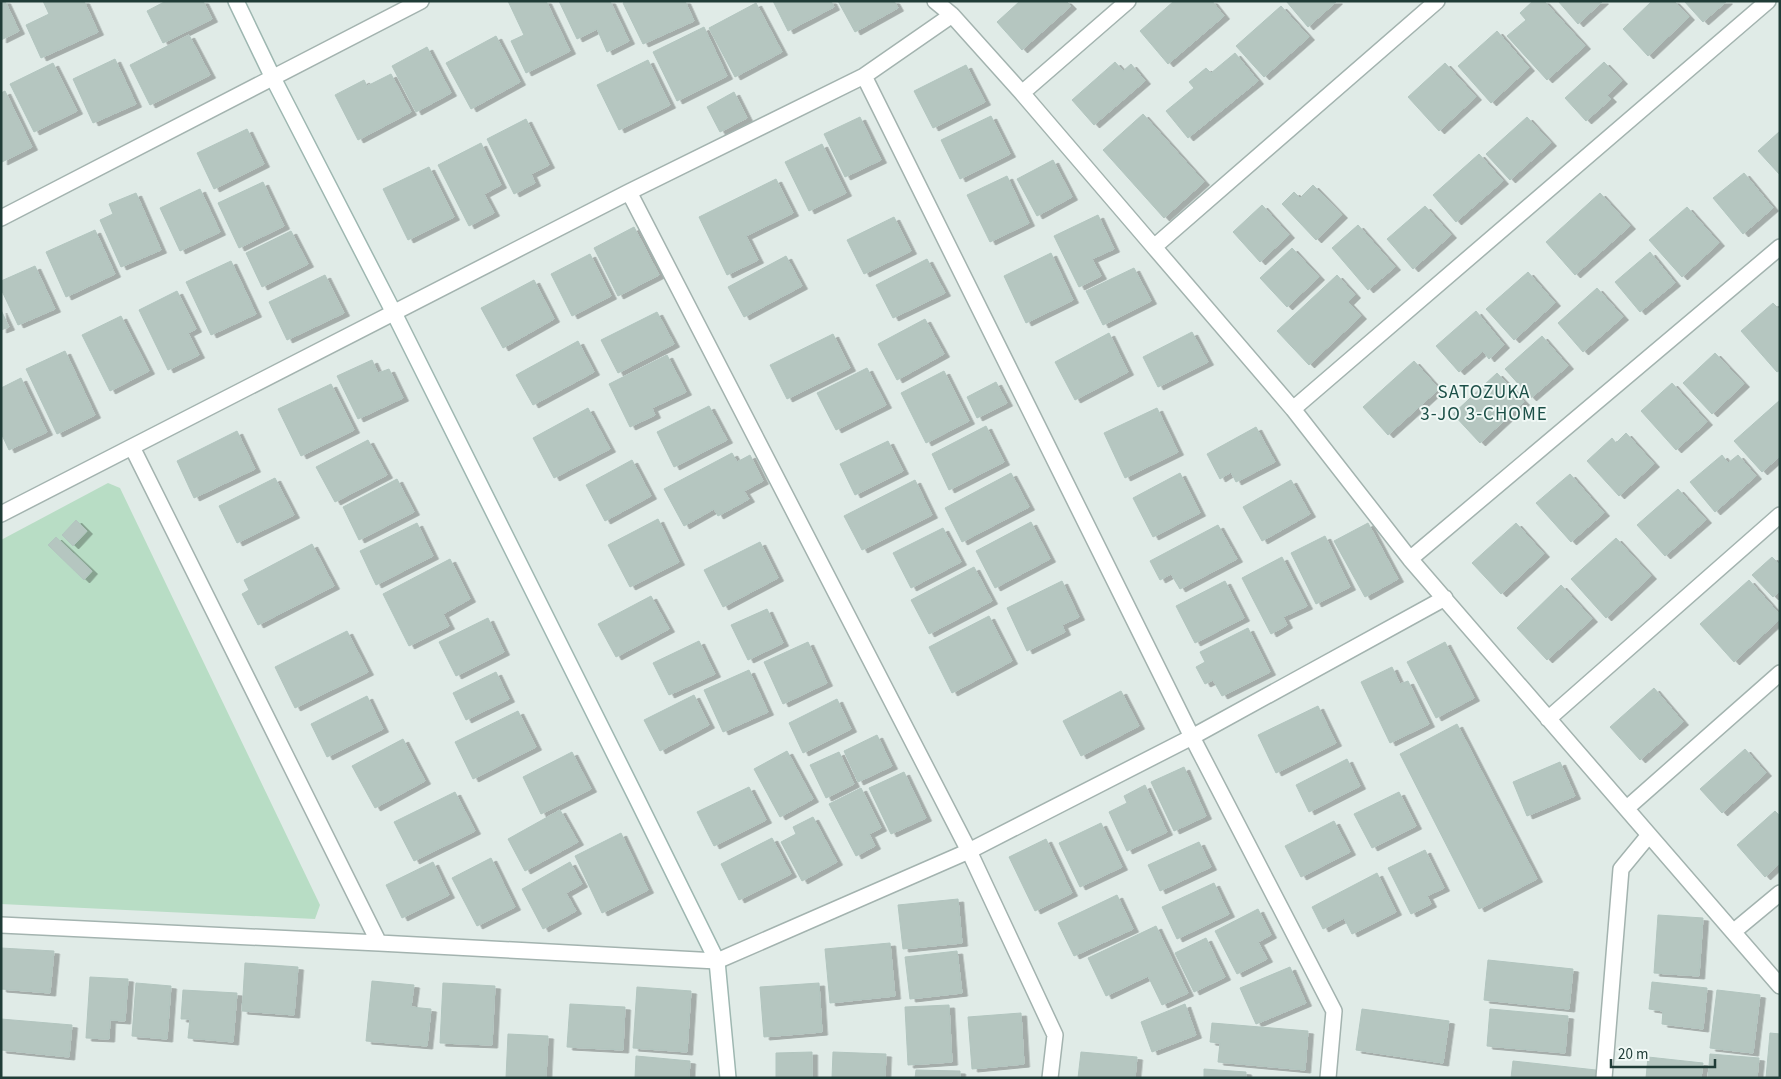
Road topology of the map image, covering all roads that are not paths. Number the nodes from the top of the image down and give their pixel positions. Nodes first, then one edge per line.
1 (236, 1) edge
2 (421, 1) edge
3 (935, 1) edge
4 (1128, 1) edge
5 (1437, 1) edge
6 (1768, 1) edge
7 (952, 15) junction
8 (864, 76) junction
9 (273, 78) junction
10 (1022, 93) junction
11 (629, 192) junction
12 (1, 218) edge
13 (1154, 247) junction
14 (1780, 247) edge
15 (394, 313) junction
16 (1293, 409) junction
17 (132, 447) junction
18 (1, 514) edge
19 (1780, 515) edge
20 (1410, 559) junction
21 (1445, 598) junction
22 (1780, 673) edge
23 (1548, 719) junction
24 (1192, 737) junction
25 (1627, 808) junction
26 (1649, 835) junction
27 (969, 851) junction
28 (1780, 893) edge
29 (1, 925) edge
30 (1733, 932) junction
31 (379, 943) junction
32 (717, 961) junction
33 (1780, 986) edge
34 (728, 1078) edge
35 (1050, 1078) edge
36 (1328, 1078) edge
37 (1604, 1078) edge

1 - 9 street
2 - 9 street
3 - 7 street
4 - 10 street
5 - 13 street
6 - 16 street
7 - 8 street
7 - 10 street
8 - 11 street
8 - 24 street
9 - 12 street
9 - 15 street
10 - 13 street
11 - 15 street
11 - 27 street
13 - 16 street
14 - 20 street
15 - 17 street
15 - 32 street
16 - 20 street
17 - 18 street
17 - 31 street
19 - 23 street
20 - 21 street
21 - 23 street
21 - 24 street
22 - 25 street
23 - 25 street
24 - 27 street
24 - 36 street
25 - 26 street
26 - 30 street
26 - 37 street
27 - 32 street
27 - 35 street
28 - 30 street
29 - 31 street
30 - 33 street
31 - 32 street
32 - 34 street

